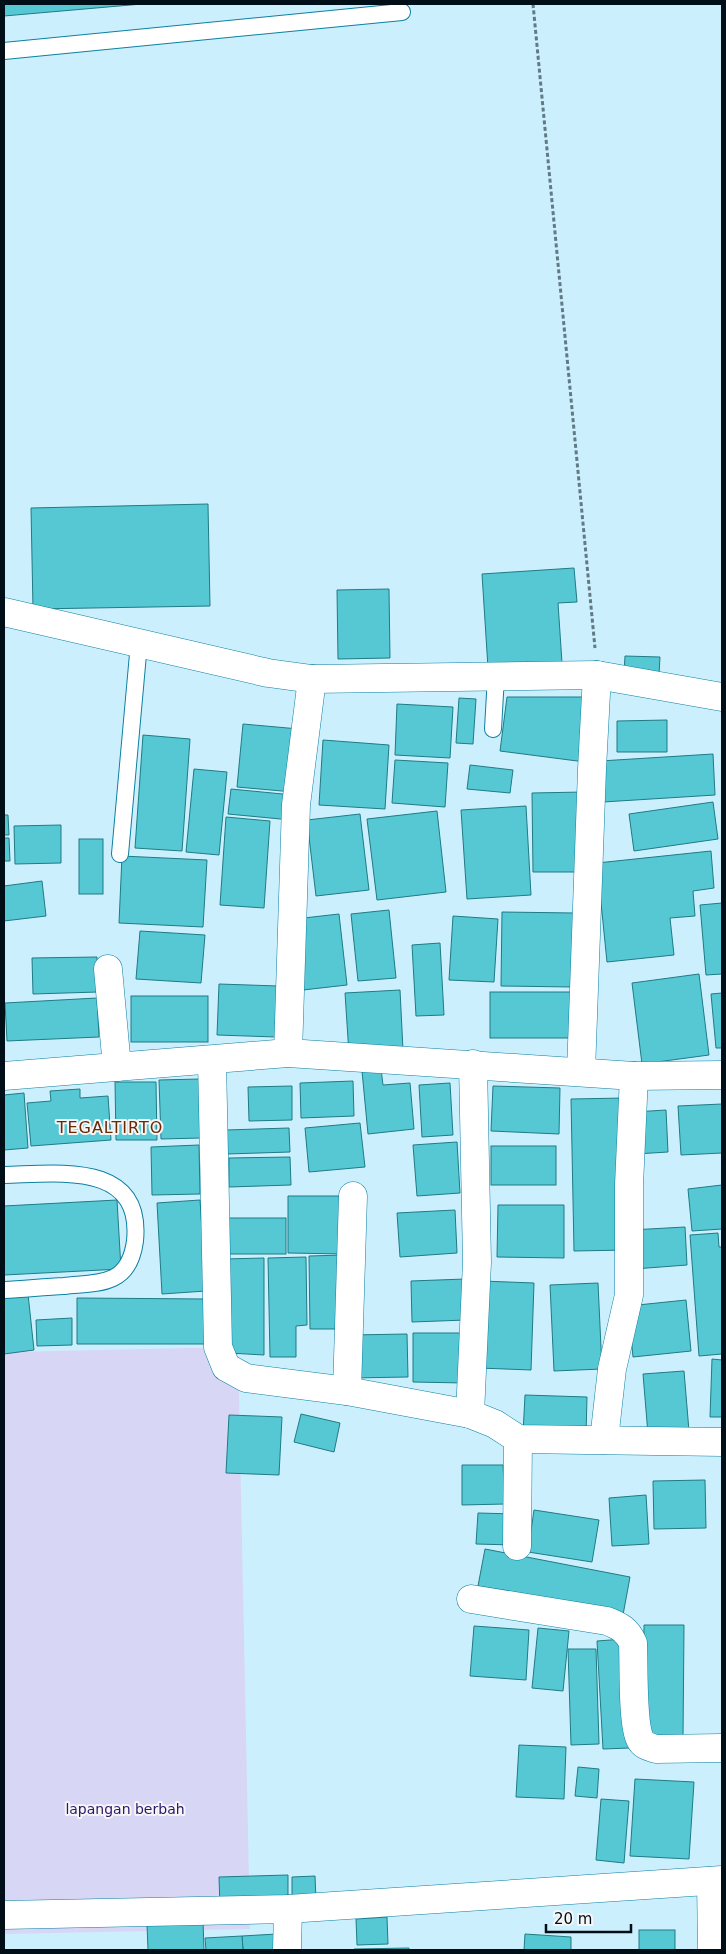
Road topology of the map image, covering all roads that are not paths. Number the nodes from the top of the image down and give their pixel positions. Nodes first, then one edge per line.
1 (402, 12) dead end
2 (4, 51) edge
3 (4, 612) edge
4 (139, 643) junction
5 (598, 675) junction
6 (496, 676) junction
7 (312, 679) junction
8 (722, 697) edge
9 (493, 729) dead end
10 (120, 854) dead end
11 (108, 969) dead end
12 (288, 1053) junction
13 (212, 1060) junction
14 (473, 1064) junction
15 (117, 1067) junction
16 (581, 1072) junction
17 (722, 1075) edge
18 (4, 1076) edge
19 (634, 1076) junction
20 (4, 1175) edge
21 (353, 1196) dead end
22 (4, 1290) edge
23 (348, 1391) junction
24 (470, 1414) junction
25 (518, 1439) junction
26 (604, 1440) junction
27 (722, 1442) edge
28 (517, 1546) dead end
29 (471, 1599) dead end
30 (722, 1748) edge
31 (717, 1881) edge
32 (288, 1909) junction
33 (4, 1915) edge
34 (287, 1950) edge
35 (712, 1950) edge

1 - 2 lane
3 - 4 street
4 - 7 street
4 - 10 lane
5 - 6 street
5 - 8 street
5 - 16 street
6 - 7 street
6 - 9 lane
7 - 12 street
11 - 15 street
12 - 13 street
12 - 14 street
13 - 15 street
13 - 23 street
14 - 16 street
14 - 24 street
15 - 18 street
16 - 19 street
17 - 19 street
19 - 26 street
20 - 22 lane
21 - 23 street
23 - 24 street
24 - 25 street
25 - 26 street
25 - 28 street
26 - 27 street
29 - 30 street
31 - 32 street
31 - 35 street
32 - 33 street
32 - 34 street

